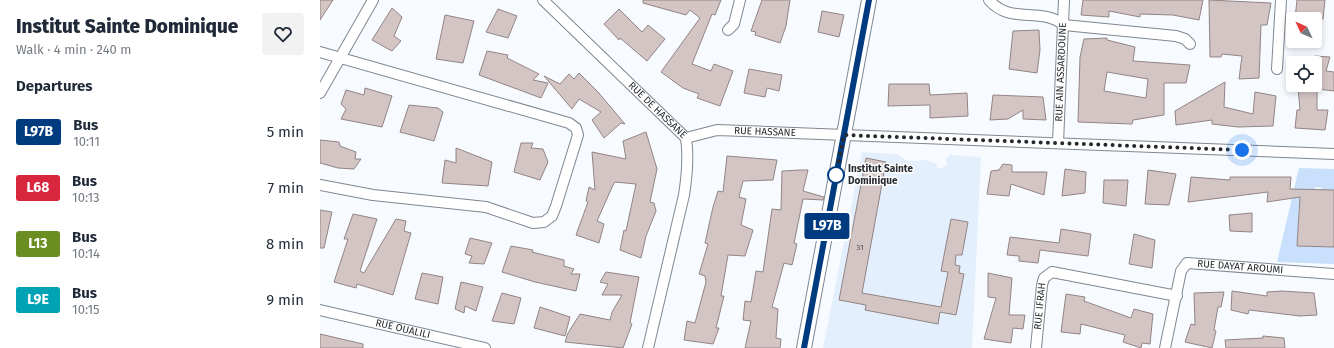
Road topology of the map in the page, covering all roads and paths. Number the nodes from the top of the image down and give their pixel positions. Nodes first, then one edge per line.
1 (374, 0) edge
2 (740, 0) edge
3 (869, 0) edge
4 (989, 0) edge
5 (1064, 0) edge
6 (1282, 0) edge
7 (546, 1) edge
8 (1064, 25) junction
9 (728, 30) dead end
10 (1190, 44) dead end
11 (320, 52) edge
12 (340, 57) junction
13 (1277, 69) dead end
14 (320, 93) edge
15 (844, 135) junction
16 (686, 138) junction
17 (1058, 143) junction
18 (1334, 154) edge
19 (320, 185) edge
20 (1334, 274) edge
21 (1177, 296) junction
22 (320, 310) edge
23 (485, 348) edge
24 (648, 348) edge
25 (804, 348) edge
26 (1036, 348) edge
27 (1165, 348) edge

1 - 12 street
2 - 9 street
3 - 15 main road
4 - 8 street
5 - 8 street, RUE AIN ASSARDOUNE
6 - 13 street
7 - 16 street, RUE DE HASSANE
8 - 10 street
8 - 17 street, RUE AIN ASSARDOUNE
11 - 12 street
12 - 14 street
12 - 19 street
15 - 16 street, RUE HASSANE
15 - 17 street, RUE HASSANE
15 - 25 main road
16 - 24 street, RUE DE HASSANE
17 - 18 street, RUE HASSANE
20 - 21 street, RUE DAYAT AROUMI
21 - 26 street, RUE IFRAH
21 - 27 street, RUE DAYAT AROUMI
22 - 23 street, RUE OUALILI

